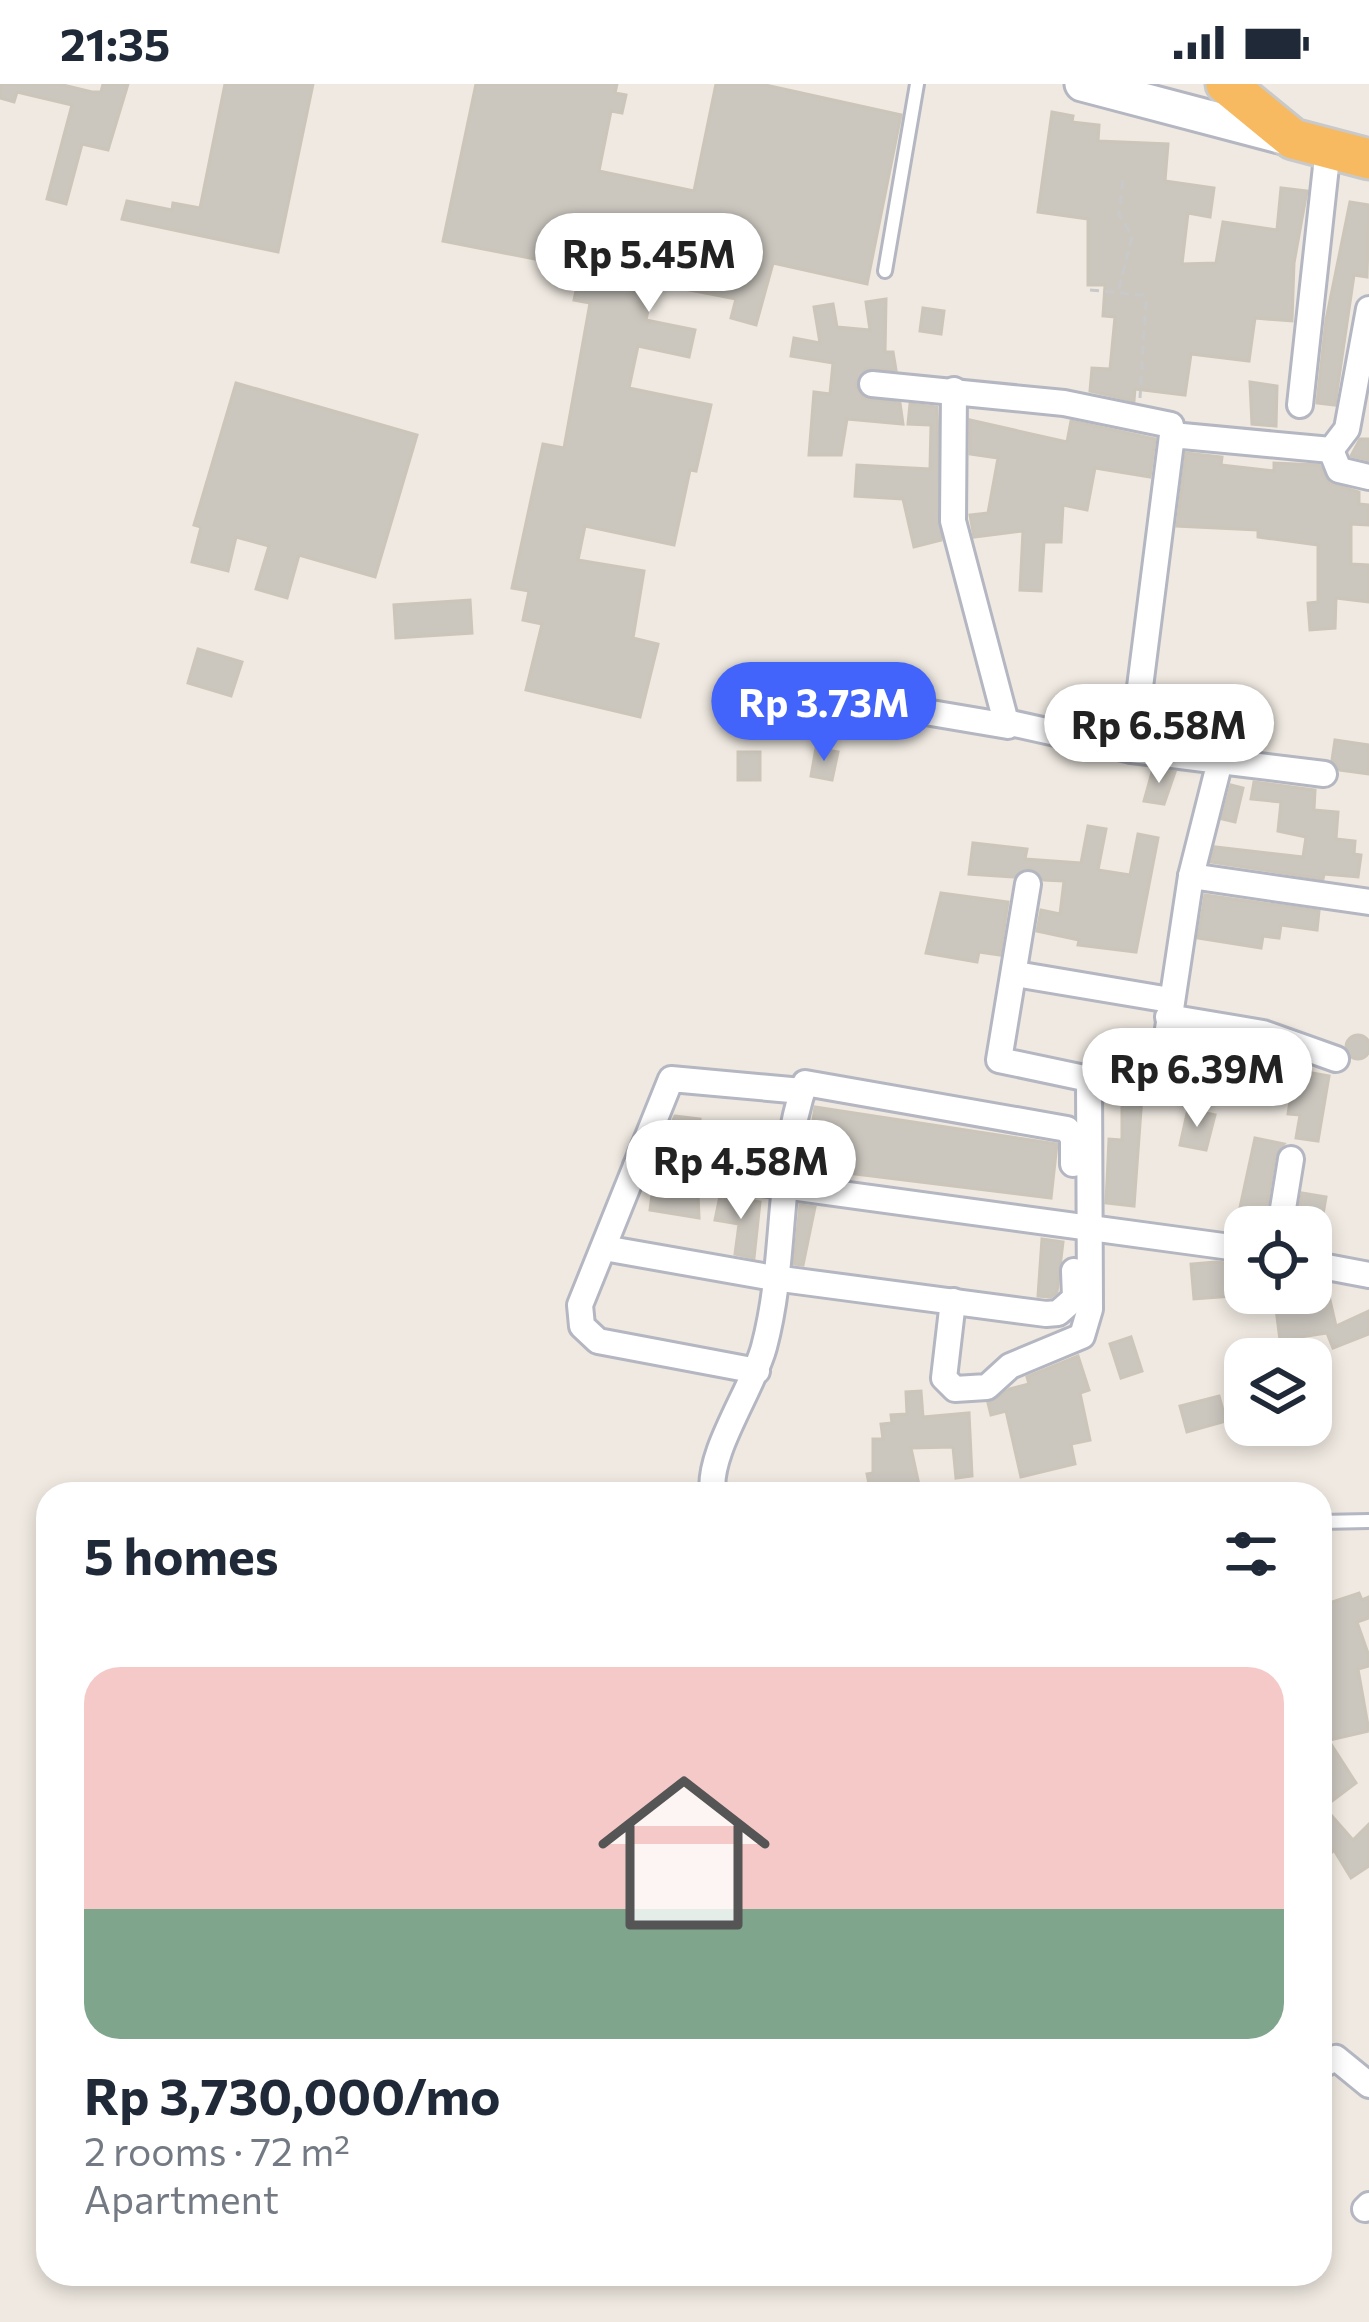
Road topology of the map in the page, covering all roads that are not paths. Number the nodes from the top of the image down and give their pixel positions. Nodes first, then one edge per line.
1 (916, 84) edge
2 (1082, 84) edge
3 (1226, 84) edge
4 (1310, 144) junction
5 (1369, 159) edge
6 (885, 271) dead end
7 (1369, 309) edge
8 (872, 385) dead end
9 (954, 389) junction
10 (1300, 405) dead end
11 (1172, 435) junction
12 (1331, 450) junction
13 (1369, 477) edge
14 (878, 704) dead end
15 (1008, 726) junction
16 (1132, 750) junction
17 (1220, 761) junction
18 (1324, 774) dead end
19 (1191, 876) junction
20 (1028, 884) dead end
21 (1369, 902) edge
22 (1016, 974) junction
23 (1169, 1009) junction
24 (1336, 1059) dead end
25 (1089, 1079) junction
26 (802, 1091) junction
27 (1291, 1159) dead end
28 (635, 1166) junction
29 (782, 1188) junction
30 (1283, 1206) edge
31 (1080, 1229) junction
32 (1224, 1246) edge
33 (604, 1248) junction
34 (1332, 1268) edge
35 (1369, 1274) edge
36 (774, 1278) junction
37 (953, 1301) junction
38 (757, 1371) junction
39 (714, 1482) edge
40 (1369, 1521) edge
41 (1332, 1522) edge
42 (1332, 2059) edge
43 (1369, 2085) edge

1 - 6 lane
2 - 4 main road
3 - 4 highway
4 - 5 highway
4 - 10 street
7 - 12 street
8 - 9 street
9 - 11 street
9 - 15 street
11 - 12 street
11 - 16 street
12 - 13 street
14 - 15 street
15 - 16 street
16 - 17 street
17 - 18 street
17 - 19 street
19 - 21 street
19 - 23 street
20 - 22 street
22 - 23 street
22 - 25 street
23 - 24 street
23 - 25 street
25 - 31 street
26 - 28 street
26 - 29 street
26 - 31 street
27 - 30 street
28 - 29 street
28 - 33 street
29 - 31 street
29 - 36 street
31 - 32 street
31 - 37 street
31 - 37 street
33 - 36 street
33 - 38 street
34 - 35 street
36 - 37 street
36 - 38 street
38 - 39 street
40 - 41 lane
42 - 43 street

